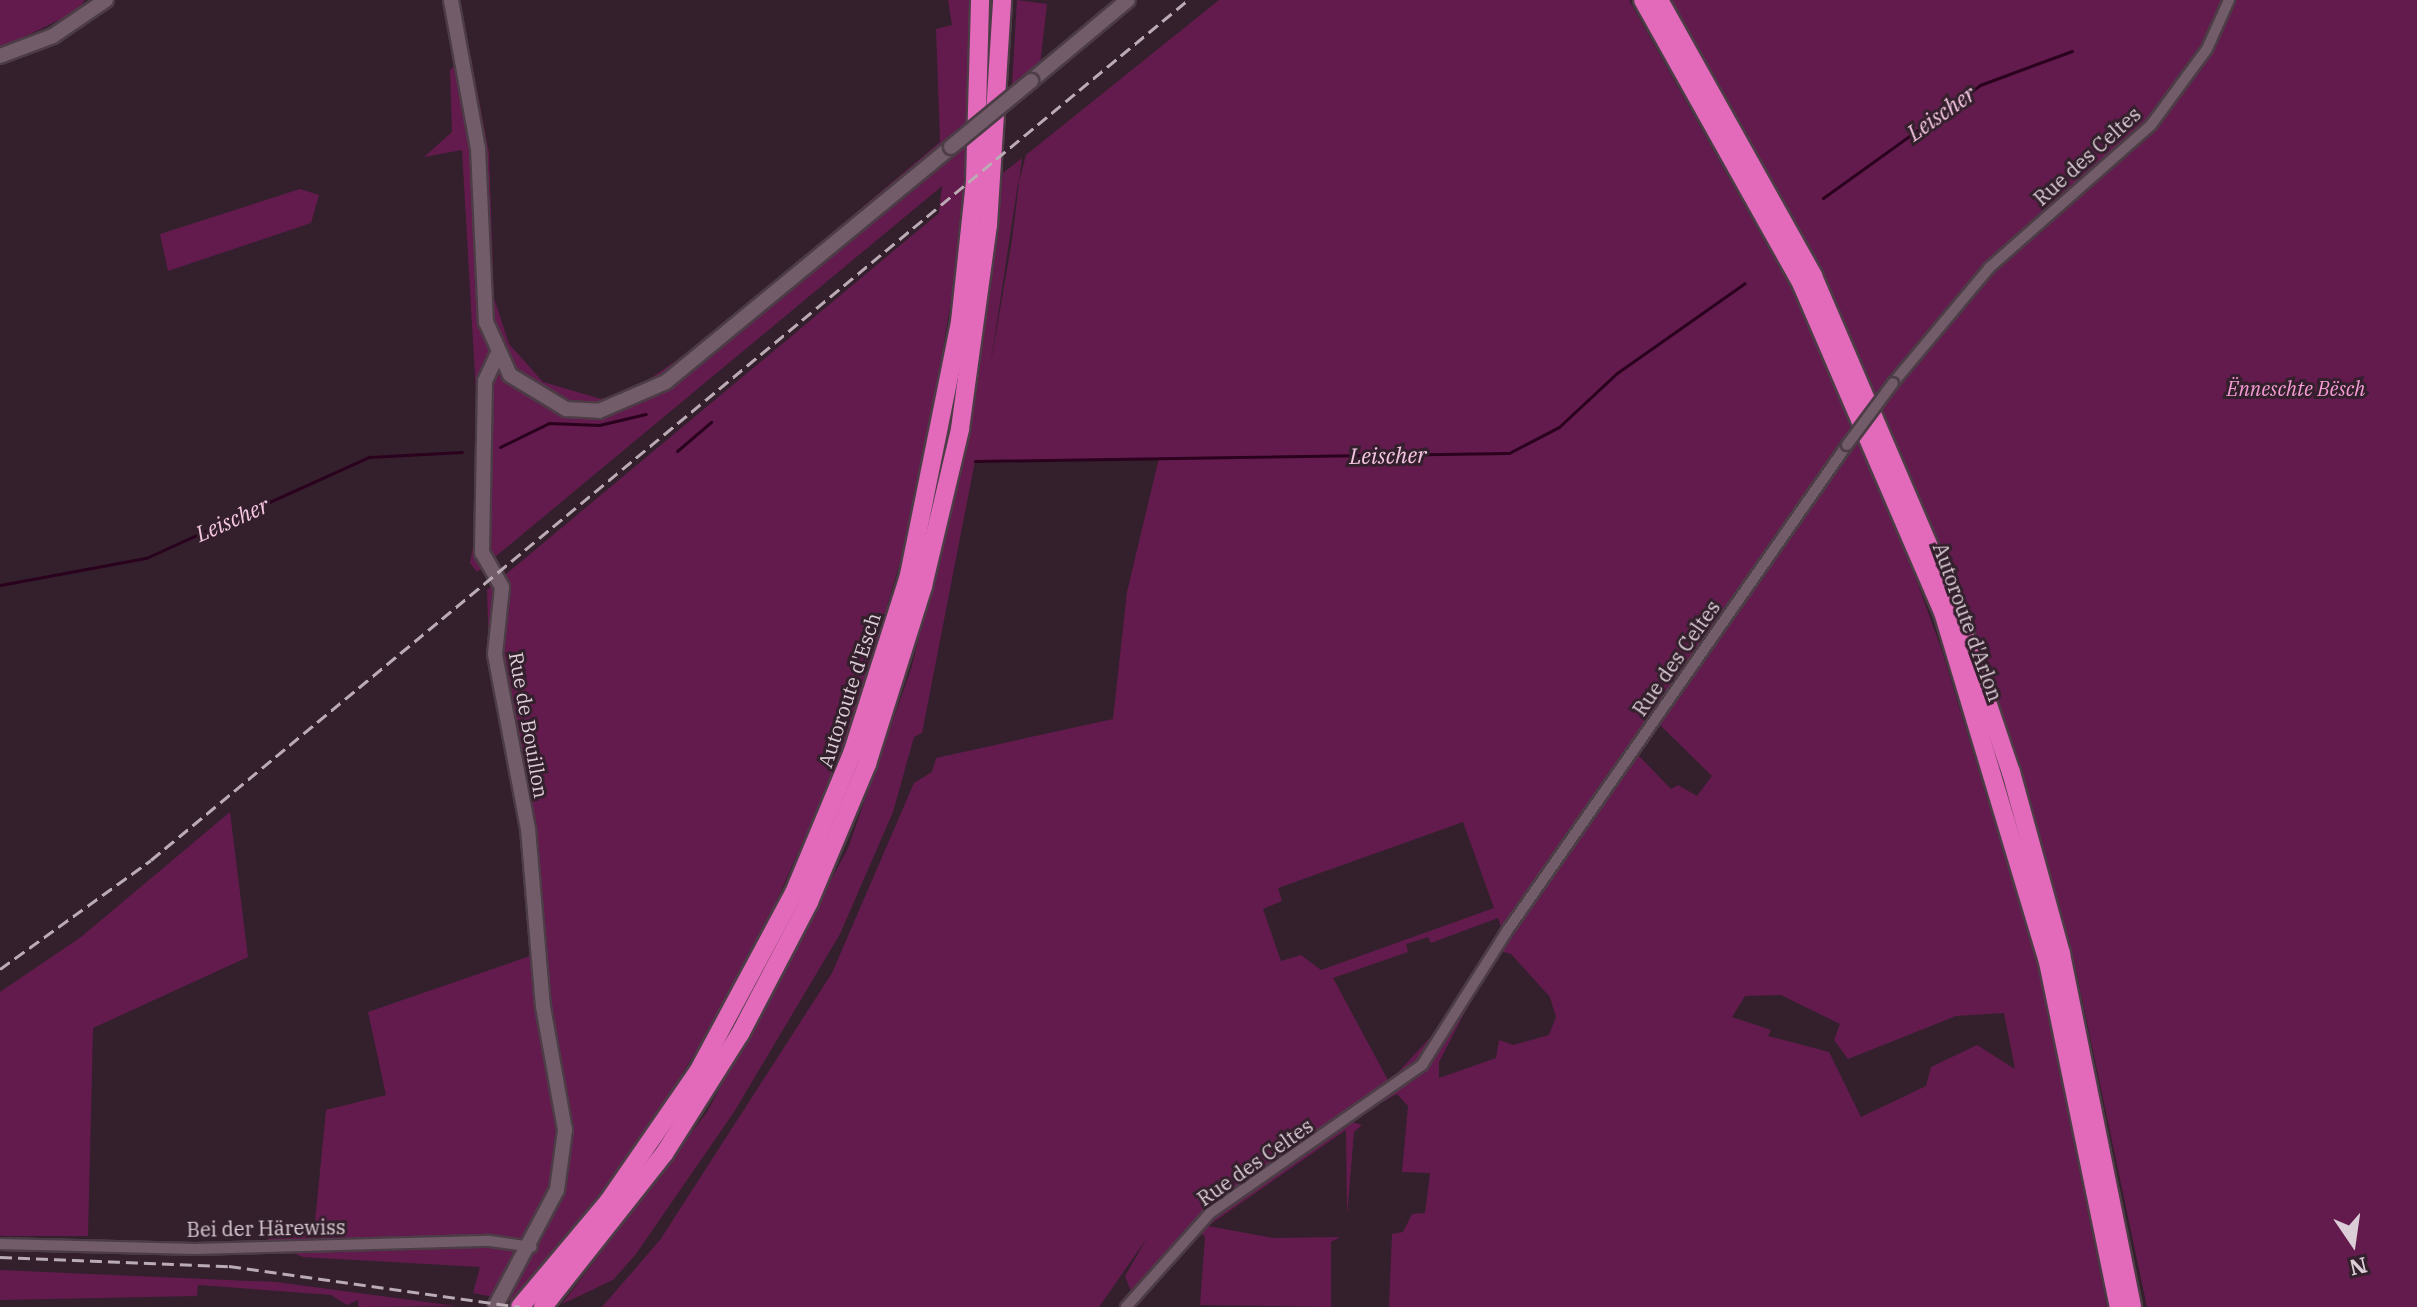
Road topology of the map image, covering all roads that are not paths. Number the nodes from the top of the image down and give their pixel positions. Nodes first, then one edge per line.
1 (106, 0) edge
2 (451, 0) edge
3 (980, 0) edge
4 (1002, 0) edge
5 (1128, 0) edge
6 (1643, 0) edge
7 (1659, 0) edge
8 (2229, 0) edge
9 (0, 56) edge
10 (497, 355) junction
11 (0, 1244) edge
12 (532, 1247) junction
13 (495, 1307) edge
14 (520, 1307) edge
15 (543, 1307) edge
16 (1126, 1307) edge
17 (2119, 1307) edge
18 (2132, 1307) edge

1 - 9 main road
2 - 10 main road
3 - 14 highway, Autoroute d'Esch
4 - 15 highway, Autoroute d'Esch
5 - 10 main road, bridge
6 - 17 highway, Autoroute d'Arlon
7 - 18 highway, Autoroute d'Arlon
8 - 16 street, Rue des Celtes, bridge
10 - 12 main road, Rue de Bouillon
11 - 12 street, Bei der Härewiss
12 - 13 main road, Rue de Bouillon

